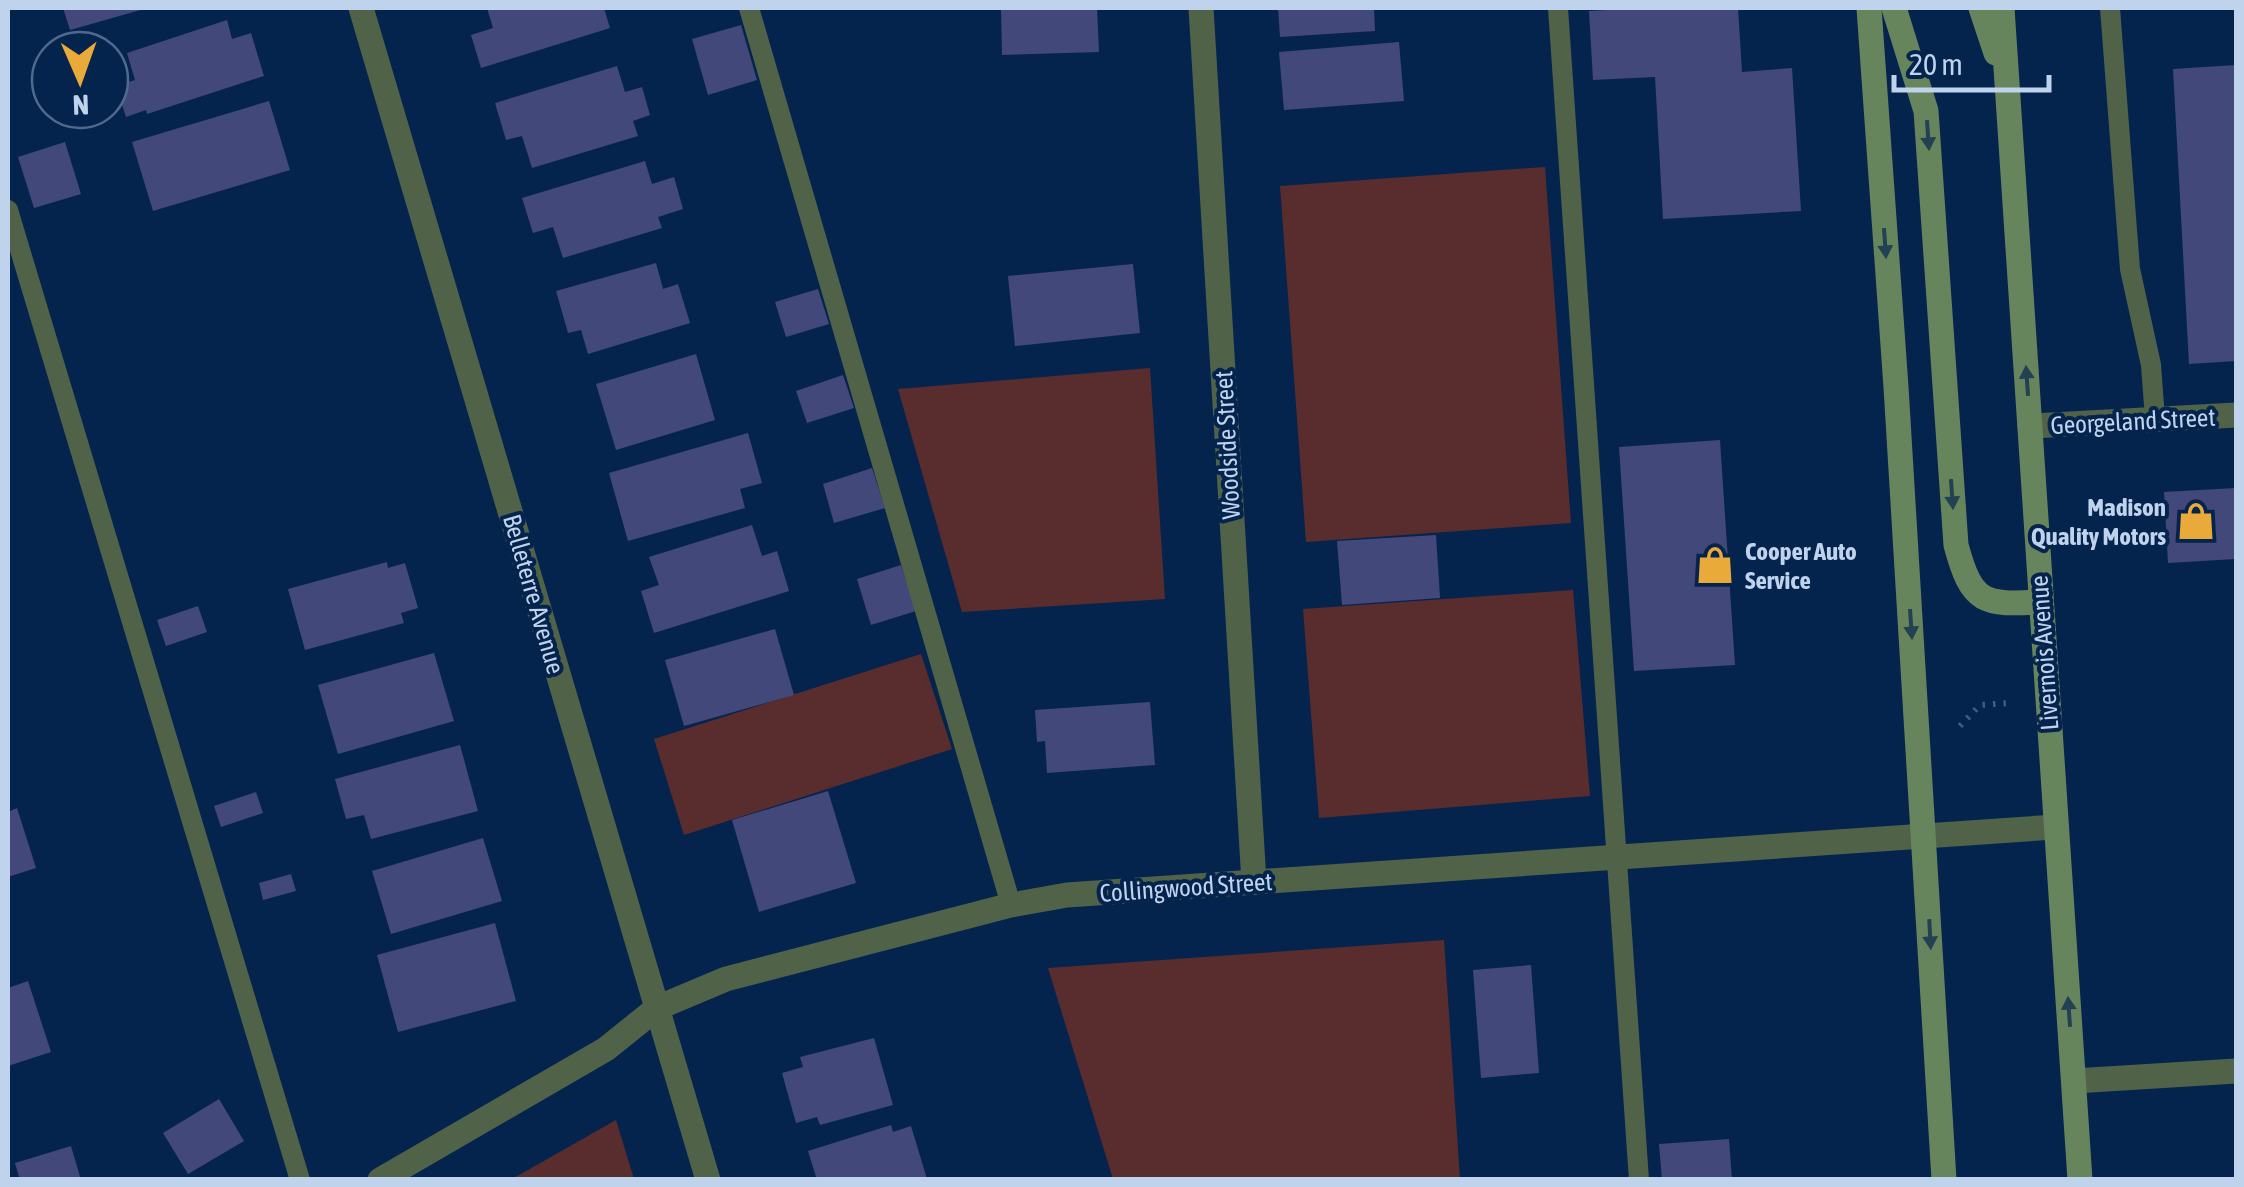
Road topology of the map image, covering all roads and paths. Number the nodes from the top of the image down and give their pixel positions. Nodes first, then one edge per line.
1 (361, 8) edge
2 (749, 8) edge
3 (1200, 8) edge
4 (1558, 8) edge
5 (1869, 8) edge
6 (1894, 8) edge
7 (1980, 8) edge
8 (2002, 8) edge
9 (2110, 8) edge
10 (2007, 86) junction
11 (8, 210) edge
12 (2236, 415) edge
13 (2155, 419) junction
14 (2030, 426) junction
15 (2041, 602) junction
16 (2009, 703) dead end
17 (1960, 726) dead end
18 (2055, 827) junction
19 (1924, 837) junction
20 (1617, 857) junction
21 (1254, 882) junction
22 (1011, 904) junction
23 (657, 1008) junction
24 (2236, 1072) edge
25 (2074, 1082) junction
26 (300, 1180) edge
27 (380, 1180) edge
28 (708, 1180) edge
29 (1639, 1180) edge
30 (1944, 1180) edge
31 (2080, 1180) edge

1 - 23 street, Belleterre Avenue
2 - 22 lane
3 - 21 street, Woodside Street
4 - 20 lane
5 -> 19 main road
6 -> 15 main road
7 - 10 main road
8 - 10 main road, Livernois Avenue
9 - 13 lane
14 -> 10 main road, Livernois Avenue
11 - 26 lane
12 - 13 street, Georgeland Street
13 - 14 street, Georgeland Street
14 - 15 main road, Livernois Avenue
15 - 18 main road, Livernois Avenue
16 - 17 path
18 - 19 street, Collingwood Street
25 -> 18 main road, Livernois Avenue
19 - 20 street, Collingwood Street
19 -> 30 main road
20 - 21 street, Collingwood Street
20 - 29 lane
21 - 22 street, Collingwood Street
22 - 23 street, Collingwood Street
23 - 27 street, Collingwood Street
23 - 28 street, Belleterre Avenue
24 - 25 street
25 - 31 main road, Livernois Avenue

